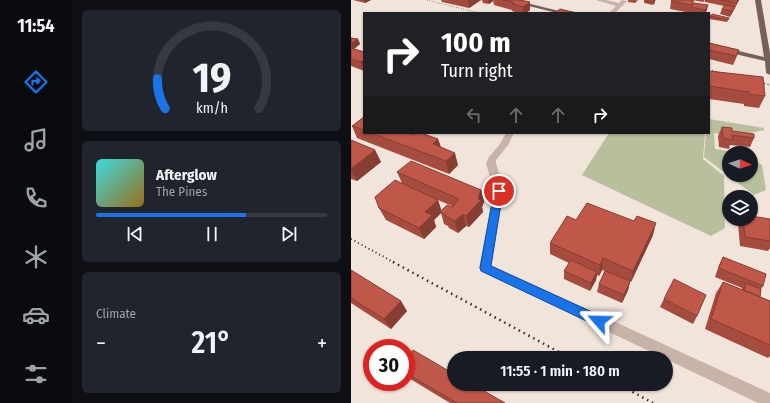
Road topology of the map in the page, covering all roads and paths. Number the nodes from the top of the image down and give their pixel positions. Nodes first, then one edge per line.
1 (508, 0) edge
2 (599, 0) edge
3 (625, 0) edge
4 (758, 0) edge
5 (620, 5) junction
6 (560, 12) edge
7 (612, 12) edge
8 (710, 46) edge
9 (769, 60) edge
10 (770, 73) edge
11 (509, 134) edge
12 (770, 400) edge

1 - 6 main road
2 - 5 street
3 - 5 street
4 - 9 main road
5 - 7 street
8 - 9 main road
9 - 10 main road
11 - 12 street

